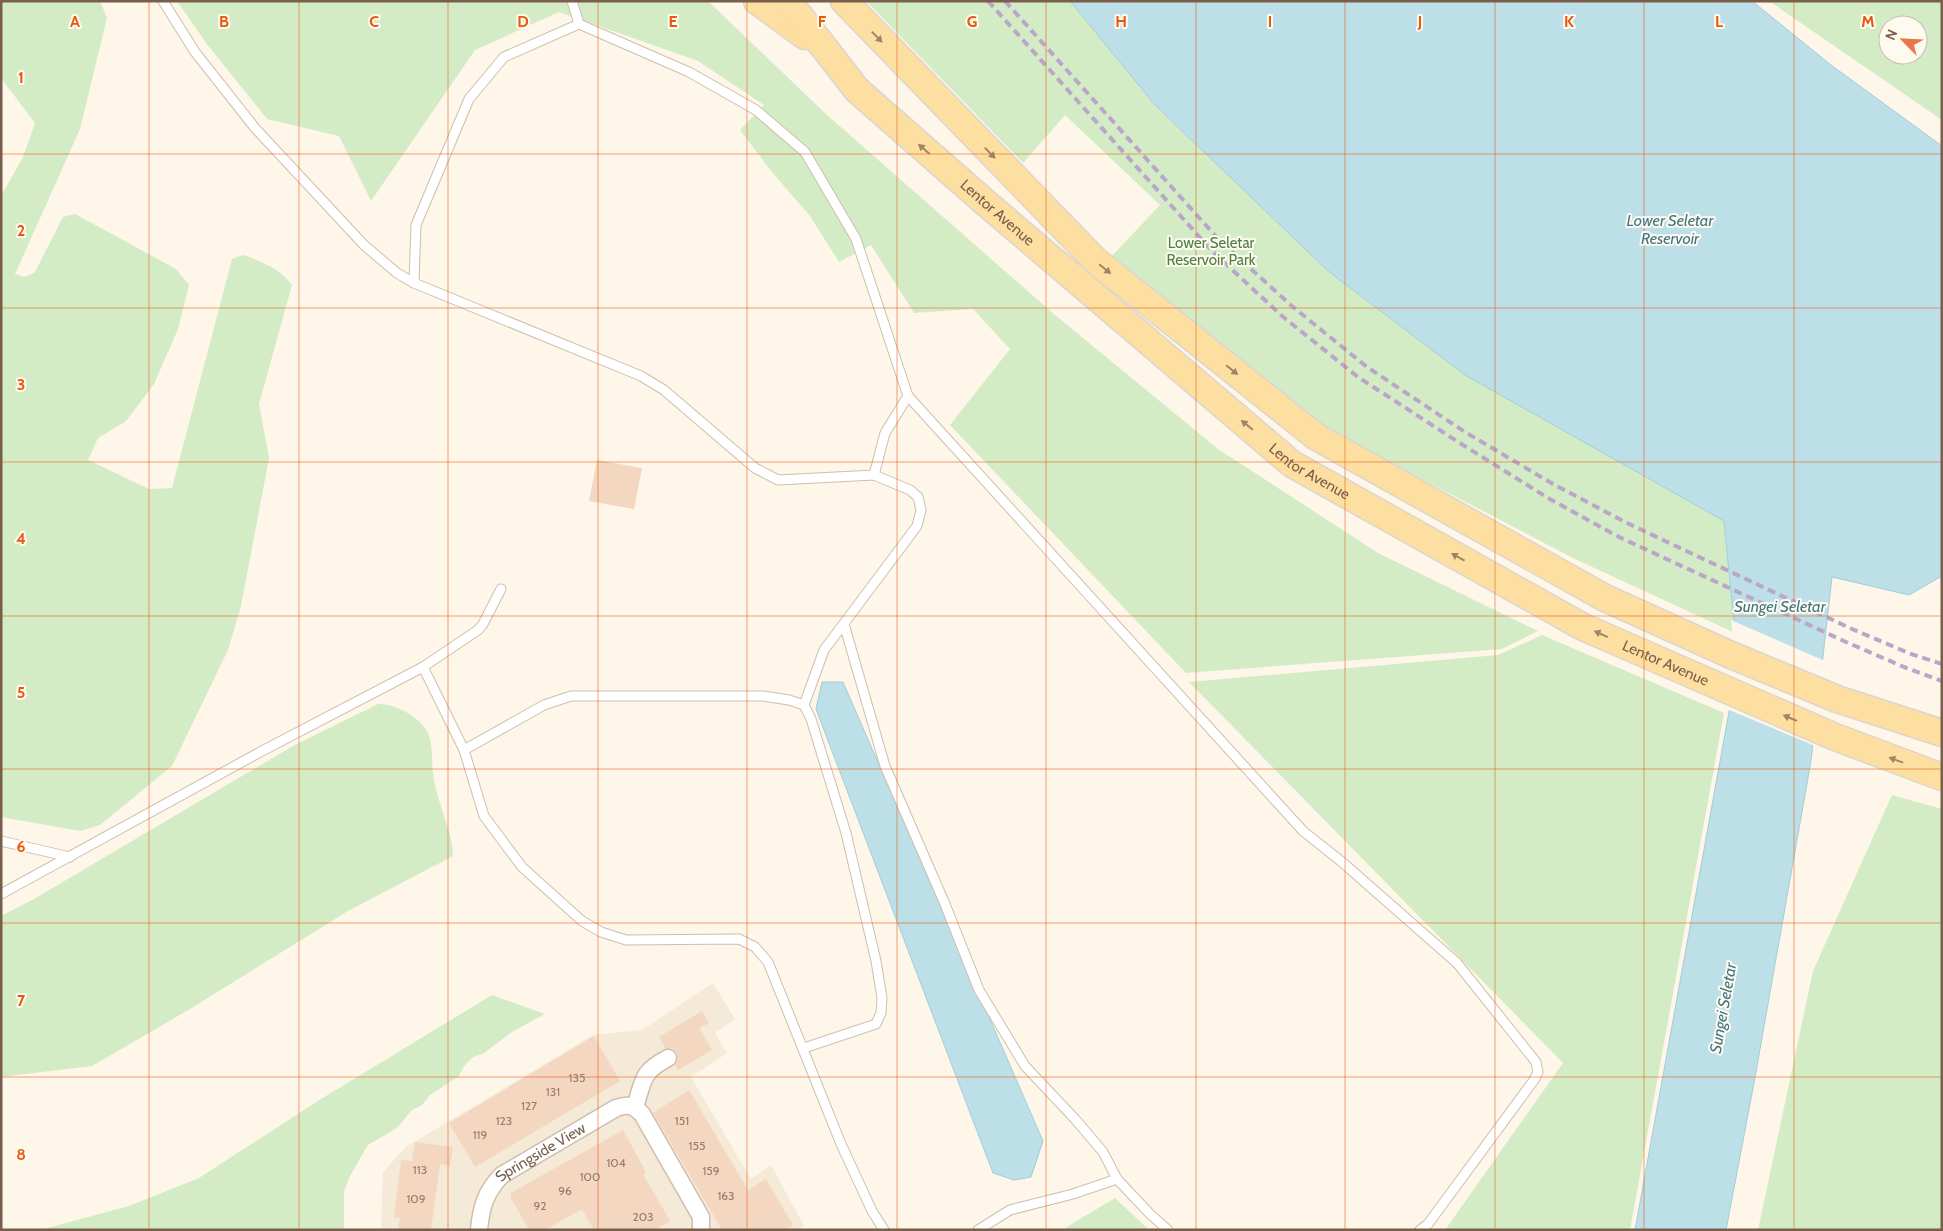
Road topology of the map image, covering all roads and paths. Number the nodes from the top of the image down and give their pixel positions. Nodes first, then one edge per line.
1 (163, 1) edge
2 (572, 1) edge
3 (756, 1) edge
4 (788, 1) edge
5 (844, 1) edge
6 (579, 24) junction
7 (830, 53) junction
8 (414, 283) junction
9 (908, 396) junction
10 (874, 475) junction
11 (501, 589) dead end
12 (844, 624) junction
13 (423, 667) junction
14 (804, 705) junction
15 (1942, 733) edge
16 (464, 750) junction
17 (1942, 777) edge
18 (1, 841) edge
19 (70, 857) junction
20 (1, 894) edge
21 (804, 1048) junction
22 (668, 1058) dead end
23 (635, 1107) junction
24 (1118, 1179) junction
25 (480, 1230) edge
26 (701, 1230) edge
27 (884, 1230) edge
28 (978, 1230) edge
29 (1168, 1230) edge
30 (1420, 1230) edge

1 - 8 lane
2 - 6 lane
3 - 7 main road
4 - 7 main road, Lentor Avenue
5 -> 15 main road, Lentor Avenue
6 - 8 lane
6 - 9 lane
17 -> 7 main road, Lentor Avenue
8 - 10 lane
9 - 10 lane
9 - 30 lane
10 - 12 lane
11 - 13 lane
12 - 14 lane
12 - 24 lane
13 - 16 lane
13 - 19 lane
14 - 16 lane
14 - 21 lane
16 - 21 lane
18 - 19 lane
19 - 20 lane
21 - 27 lane
22 - 23 street
23 - 25 street, Springside View
23 - 26 street
24 - 28 lane
24 - 29 lane

